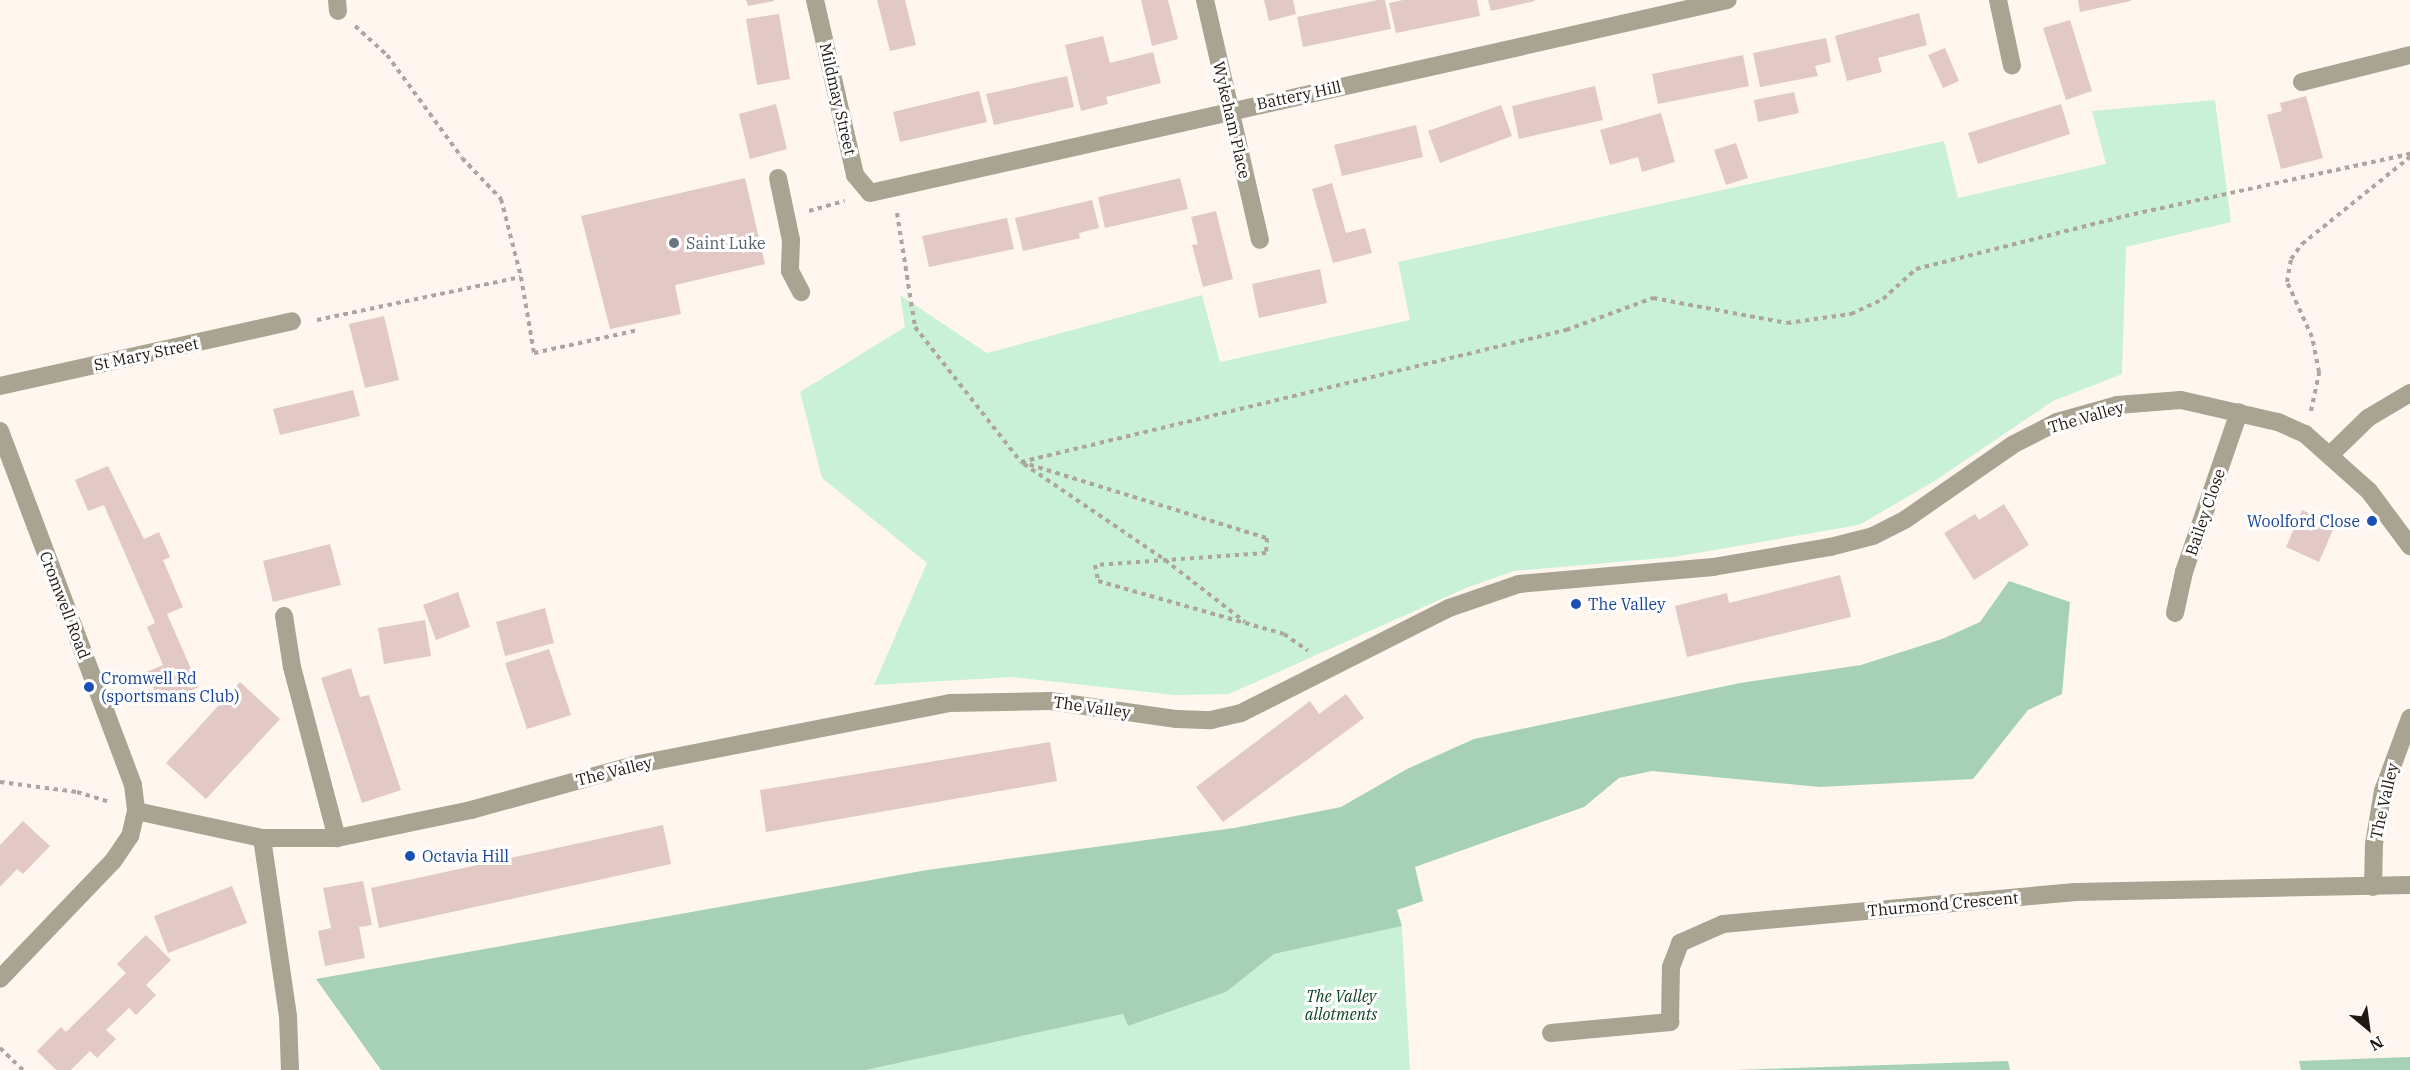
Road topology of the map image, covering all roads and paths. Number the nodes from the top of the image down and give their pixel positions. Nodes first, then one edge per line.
1 (815, 0) edge
2 (1205, 0) edge
3 (1728, 0) edge
4 (1998, 0) edge
5 (337, 5) edge
6 (2410, 55) edge
7 (2012, 66) dead end
8 (2302, 82) dead end
9 (1230, 111) junction
10 (2410, 156) edge
11 (778, 178) dead end
12 (892, 189) junction
13 (870, 193) joint
14 (1260, 240) dead end
15 (521, 278) junction
16 (801, 292) dead end
17 (292, 321) joint
18 (639, 330) dead end
19 (0, 386) edge
20 (2410, 393) edge
21 (2239, 412) junction
22 (0, 431) edge
23 (2306, 435) junction
24 (2330, 456) junction
25 (1021, 462) junction
26 (2410, 546) edge
27 (1164, 560) junction
28 (2175, 613) dead end
29 (284, 616) dead end
30 (1248, 625) junction
31 (1332, 667) junction
32 (2410, 718) edge
33 (0, 782) edge
34 (136, 811) junction
35 (262, 838) junction
36 (337, 838) junction
37 (2410, 885) edge
38 (2373, 887) junction
39 (0, 979) edge
40 (1551, 1033) dead end
41 (0, 1048) edge
42 (23, 1070) edge
43 (290, 1070) edge

1 - 13 street, Mildmay Street
2 - 9 street, Wykeham Place
3 - 9 street, Battery Hill
4 - 7 street
5 - 15 path
6 - 8 street
9 - 12 street, Battery Hill
9 - 14 street, Wykeham Place
10 - 23 path
10 - 25 path
11 - 16 street
12 - 13 street, Battery Hill
12 - 25 path
15 - 17 path
15 - 18 path
17 - 19 street, St Mary Street
20 - 24 street
21 - 23 street, The Valley
21 - 28 street, Bailey Close
21 - 31 street, The Valley
22 - 34 street, Cromwell Road
23 - 24 street, The Valley
24 - 26 street, The Valley
25 - 27 path
25 - 27 path
27 - 30 path
27 - 30 path
29 - 36 street
30 - 31 path
31 - 36 street, The Valley
32 - 38 street, The Valley
33 - 34 path
34 - 35 street, The Valley
34 - 39 street, Cromwell Road
35 - 36 street, The Valley
35 - 43 street
37 - 38 street, Thurmond Crescent
38 - 40 street, Thurmond Crescent
41 - 42 path

